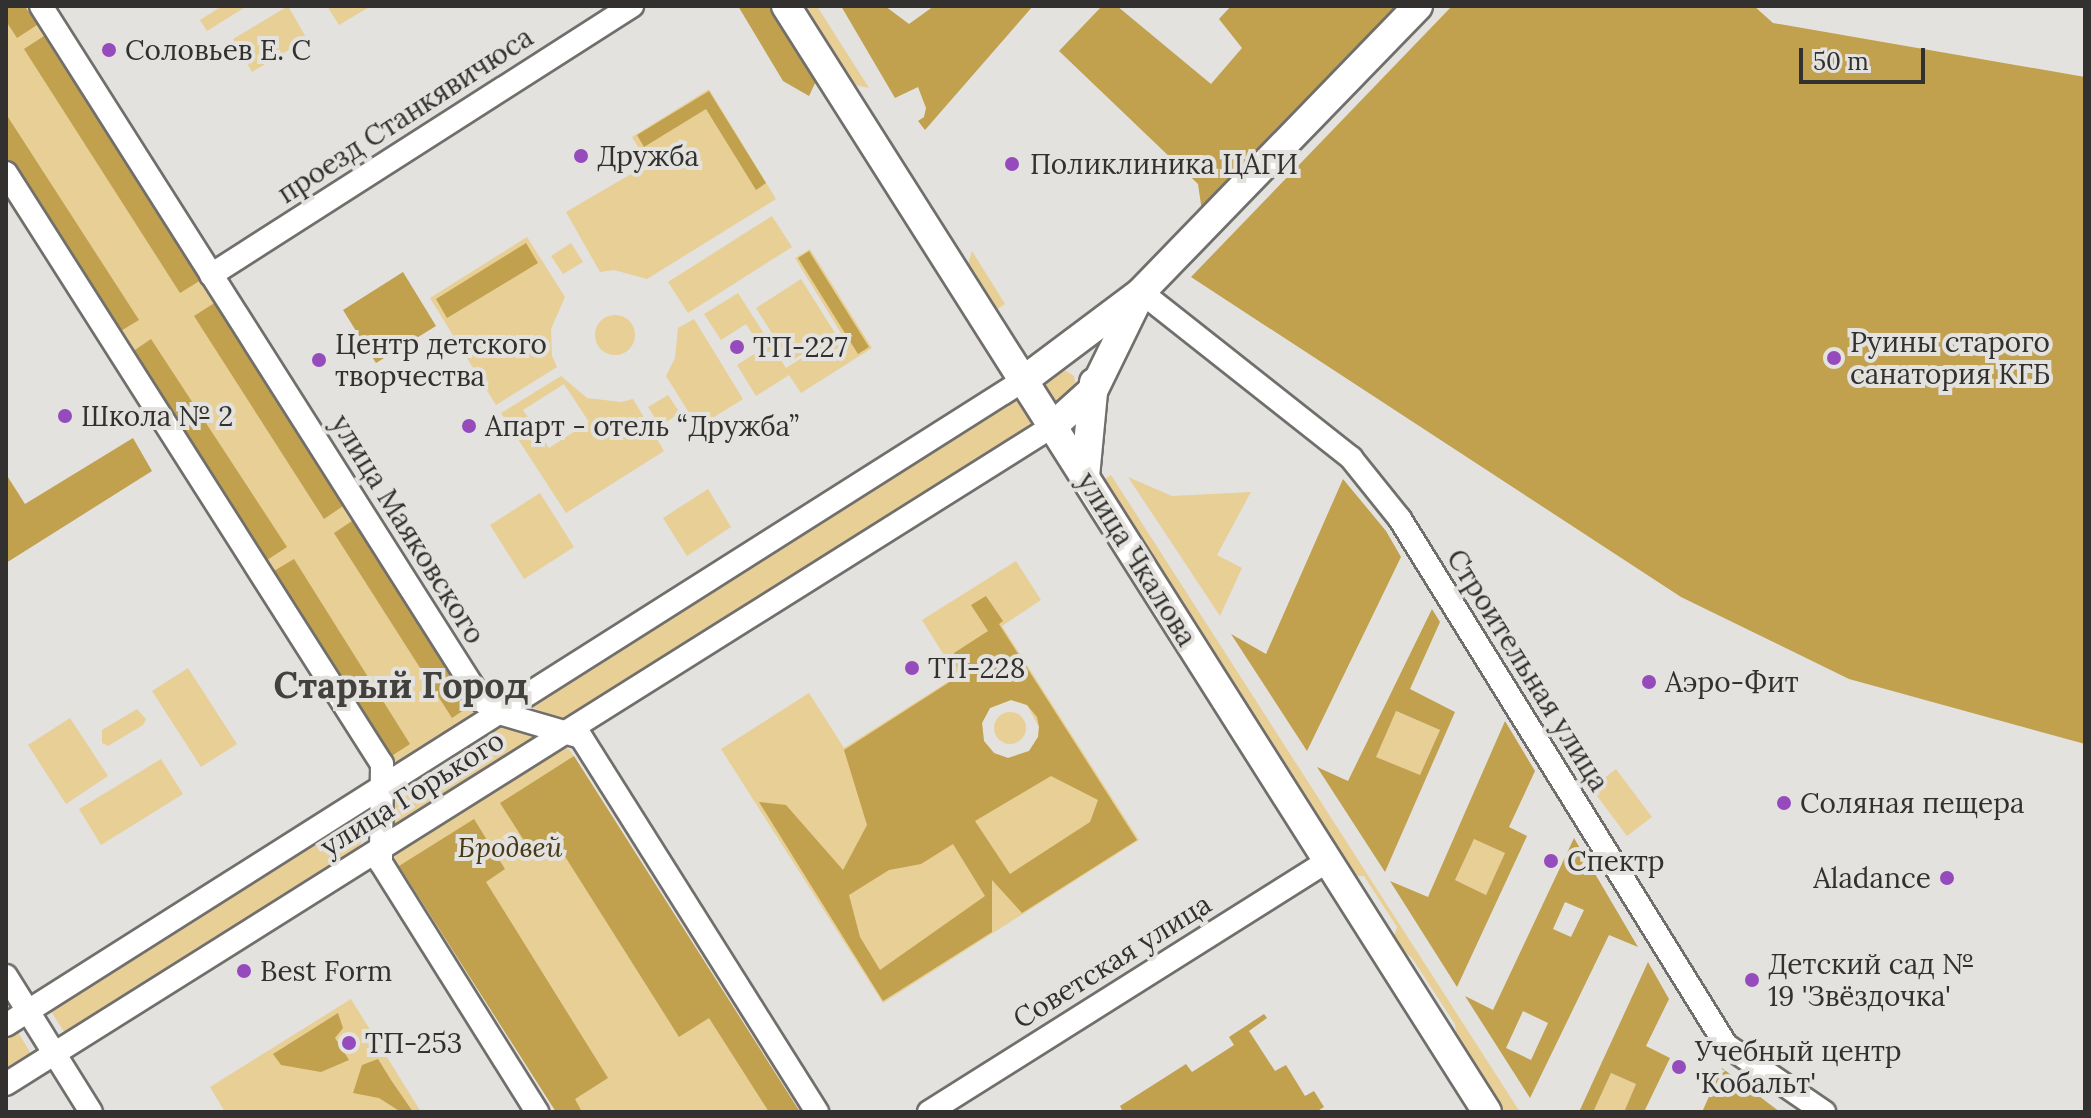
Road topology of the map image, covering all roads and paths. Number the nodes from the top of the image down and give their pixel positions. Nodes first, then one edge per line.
1 (41, 6) edge
2 (632, 6) edge
3 (786, 6) edge
4 (1418, 6) edge
5 (6, 173) edge
6 (211, 275) junction
7 (1141, 292) junction
8 (1062, 353) junction
9 (1024, 380) junction
10 (1094, 389) junction
11 (1053, 426) junction
12 (1085, 477) junction
13 (499, 713) junction
14 (563, 734) junction
15 (384, 785) junction
16 (383, 847) junction
17 (1328, 861) junction
18 (6, 976) edge
19 (28, 1011) junction
20 (6, 1025) edge
21 (55, 1053) junction
22 (6, 1084) edge
23 (91, 1112) edge
24 (537, 1112) edge
25 (817, 1112) edge
26 (929, 1112) edge
27 (1487, 1112) edge
28 (1824, 1112) edge

1 - 6 street, улица Маяковского
2 - 6 street, проезд Станкявичюса
3 - 9 main road, улица Чкалова
4 - 7 main road
5 - 15 street
6 - 13 street, улица Маяковского
7 - 8 main road
7 - 10 main road
7 - 28 street, Строительная улица
8 - 9 main road
8 - 10 main road
9 - 11 main road, улица Чкалова
9 - 13 street, улица Горького
10 - 11 main road
10 - 12 main road
11 - 12 main road, улица Чкалова
11 - 14 street, улица Горького
12 - 17 main road, улица Чкалова
13 - 14 street, улица Маяковского
13 - 15 street, улица Горького
14 - 16 street, улица Горького
14 - 25 street, улица Маяковского
15 - 16 street
15 - 19 street, улица Горького
16 - 21 street, улица Горького
16 - 24 street
17 - 26 street, Советская улица
17 - 27 main road, улица Чкалова
18 - 19 street
19 - 20 street, улица Горького
19 - 21 street
21 - 22 street, улица Горького
21 - 23 street

